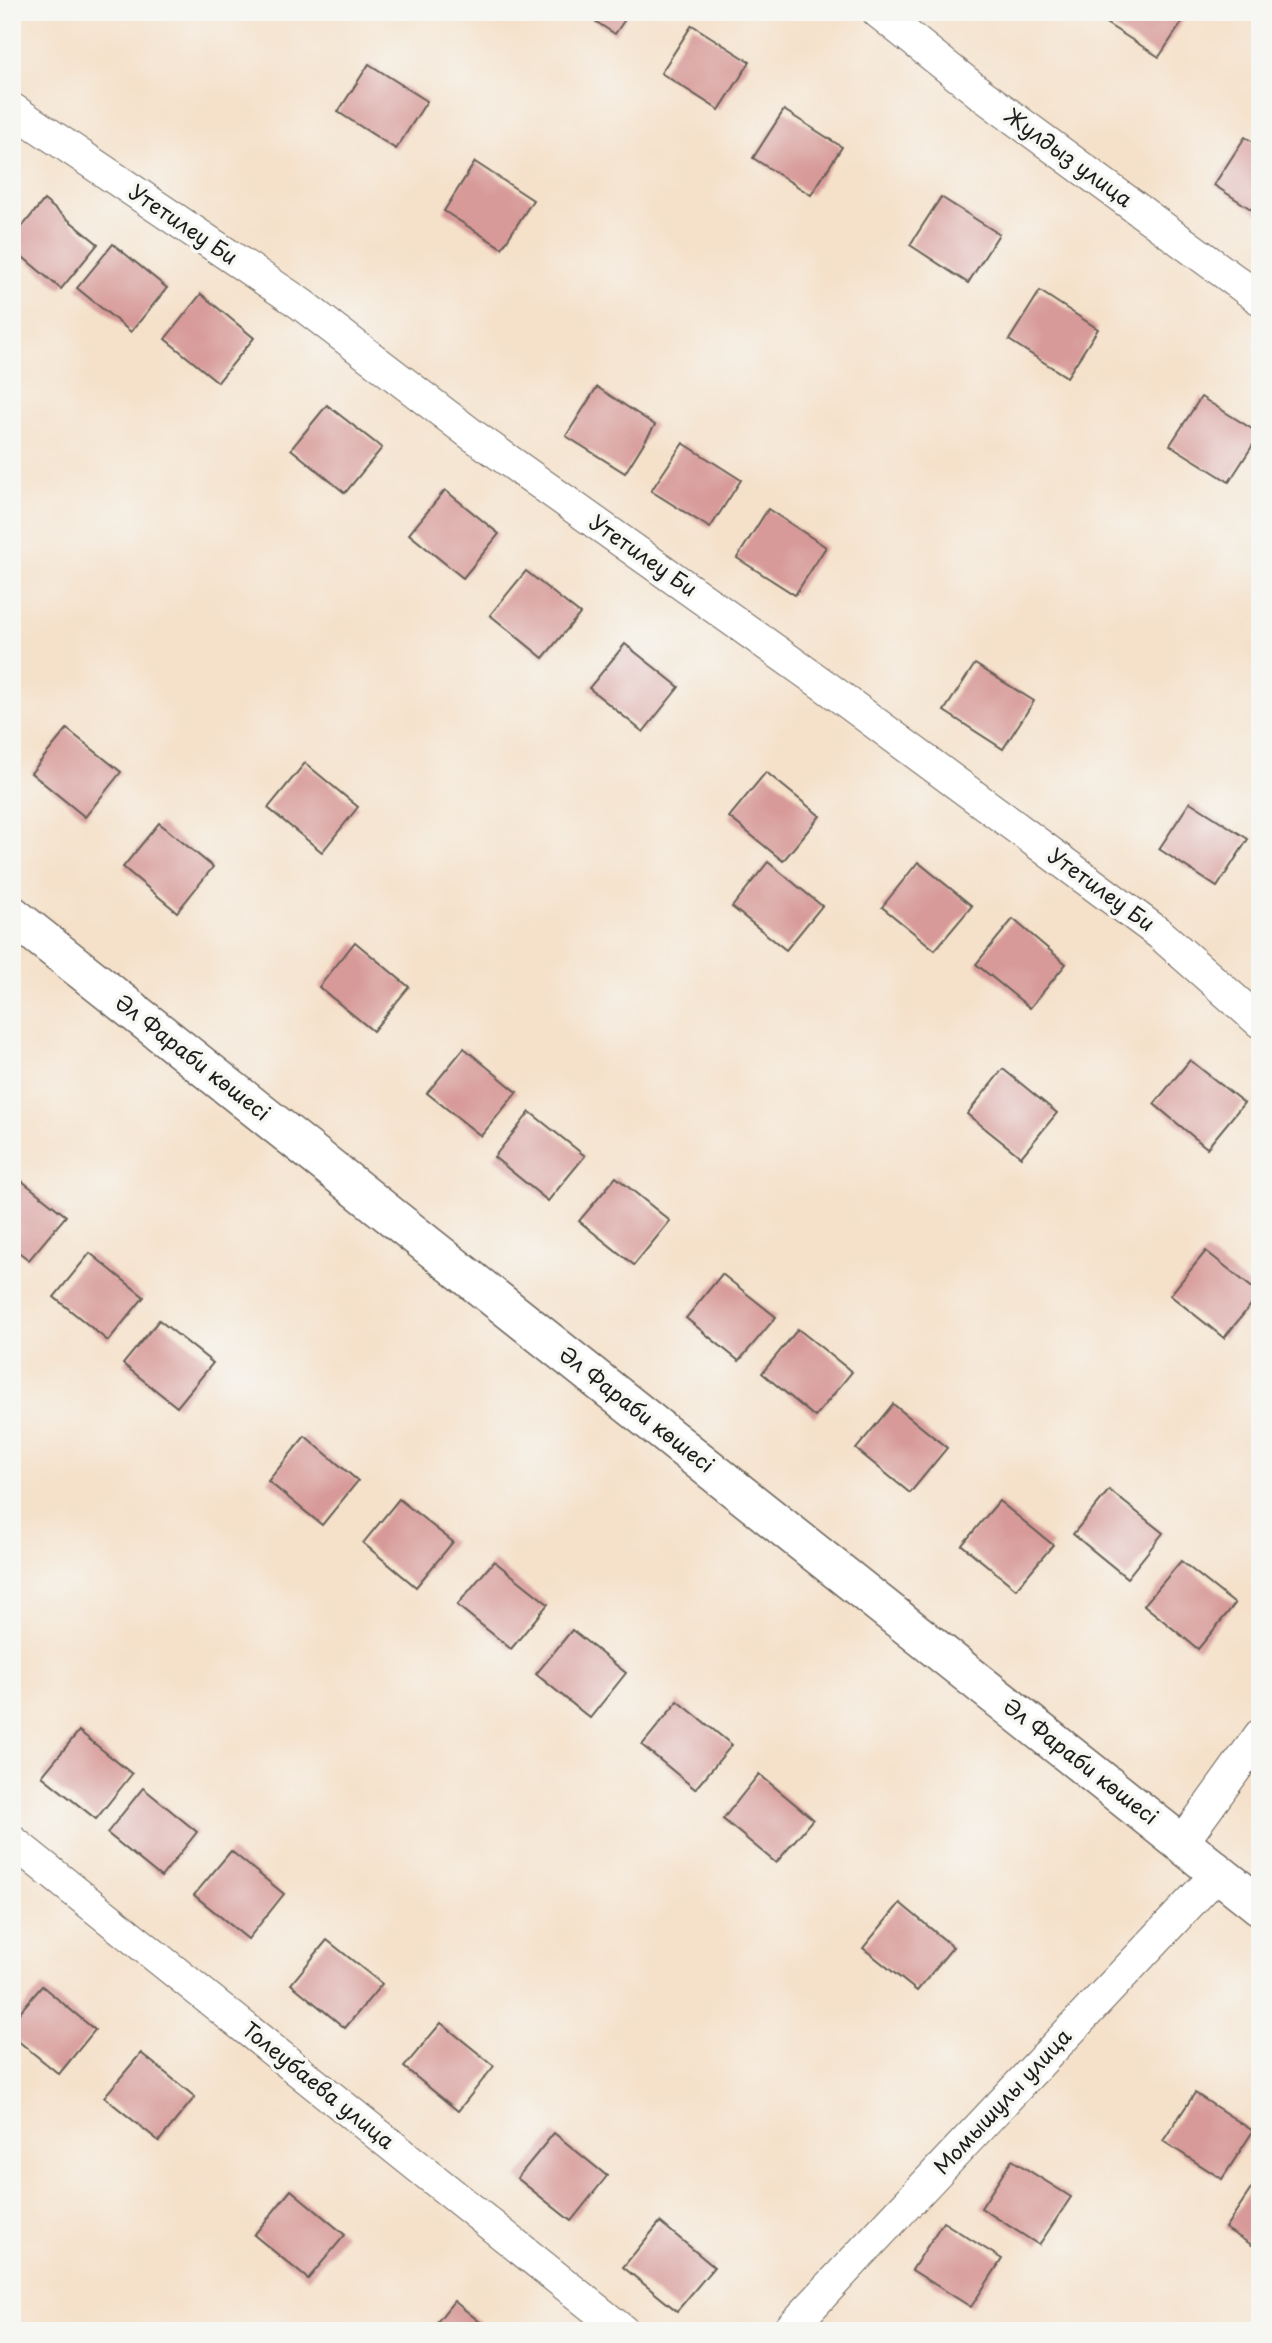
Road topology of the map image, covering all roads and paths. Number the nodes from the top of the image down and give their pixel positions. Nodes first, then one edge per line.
1 (878, 12) edge
2 (12, 109) edge
3 (1260, 299) edge
4 (12, 915) edge
5 (1260, 1021) edge
6 (1260, 1735) edge
7 (12, 1841) edge
8 (1182, 1843) junction
9 (1219, 1872) junction
10 (1260, 1906) edge
11 (623, 2331) edge
12 (788, 2331) edge

1 - 3 street, Жулдыз улица
2 - 5 street, Утетилеу Би
4 - 8 street, Әл Фараби көшесі
6 - 8 street
7 - 11 street, Толеубаева улица
8 - 9 street, Әл Фараби көшесі
9 - 10 street, Әл Фараби көшесі
9 - 12 street, Момышулы улица

